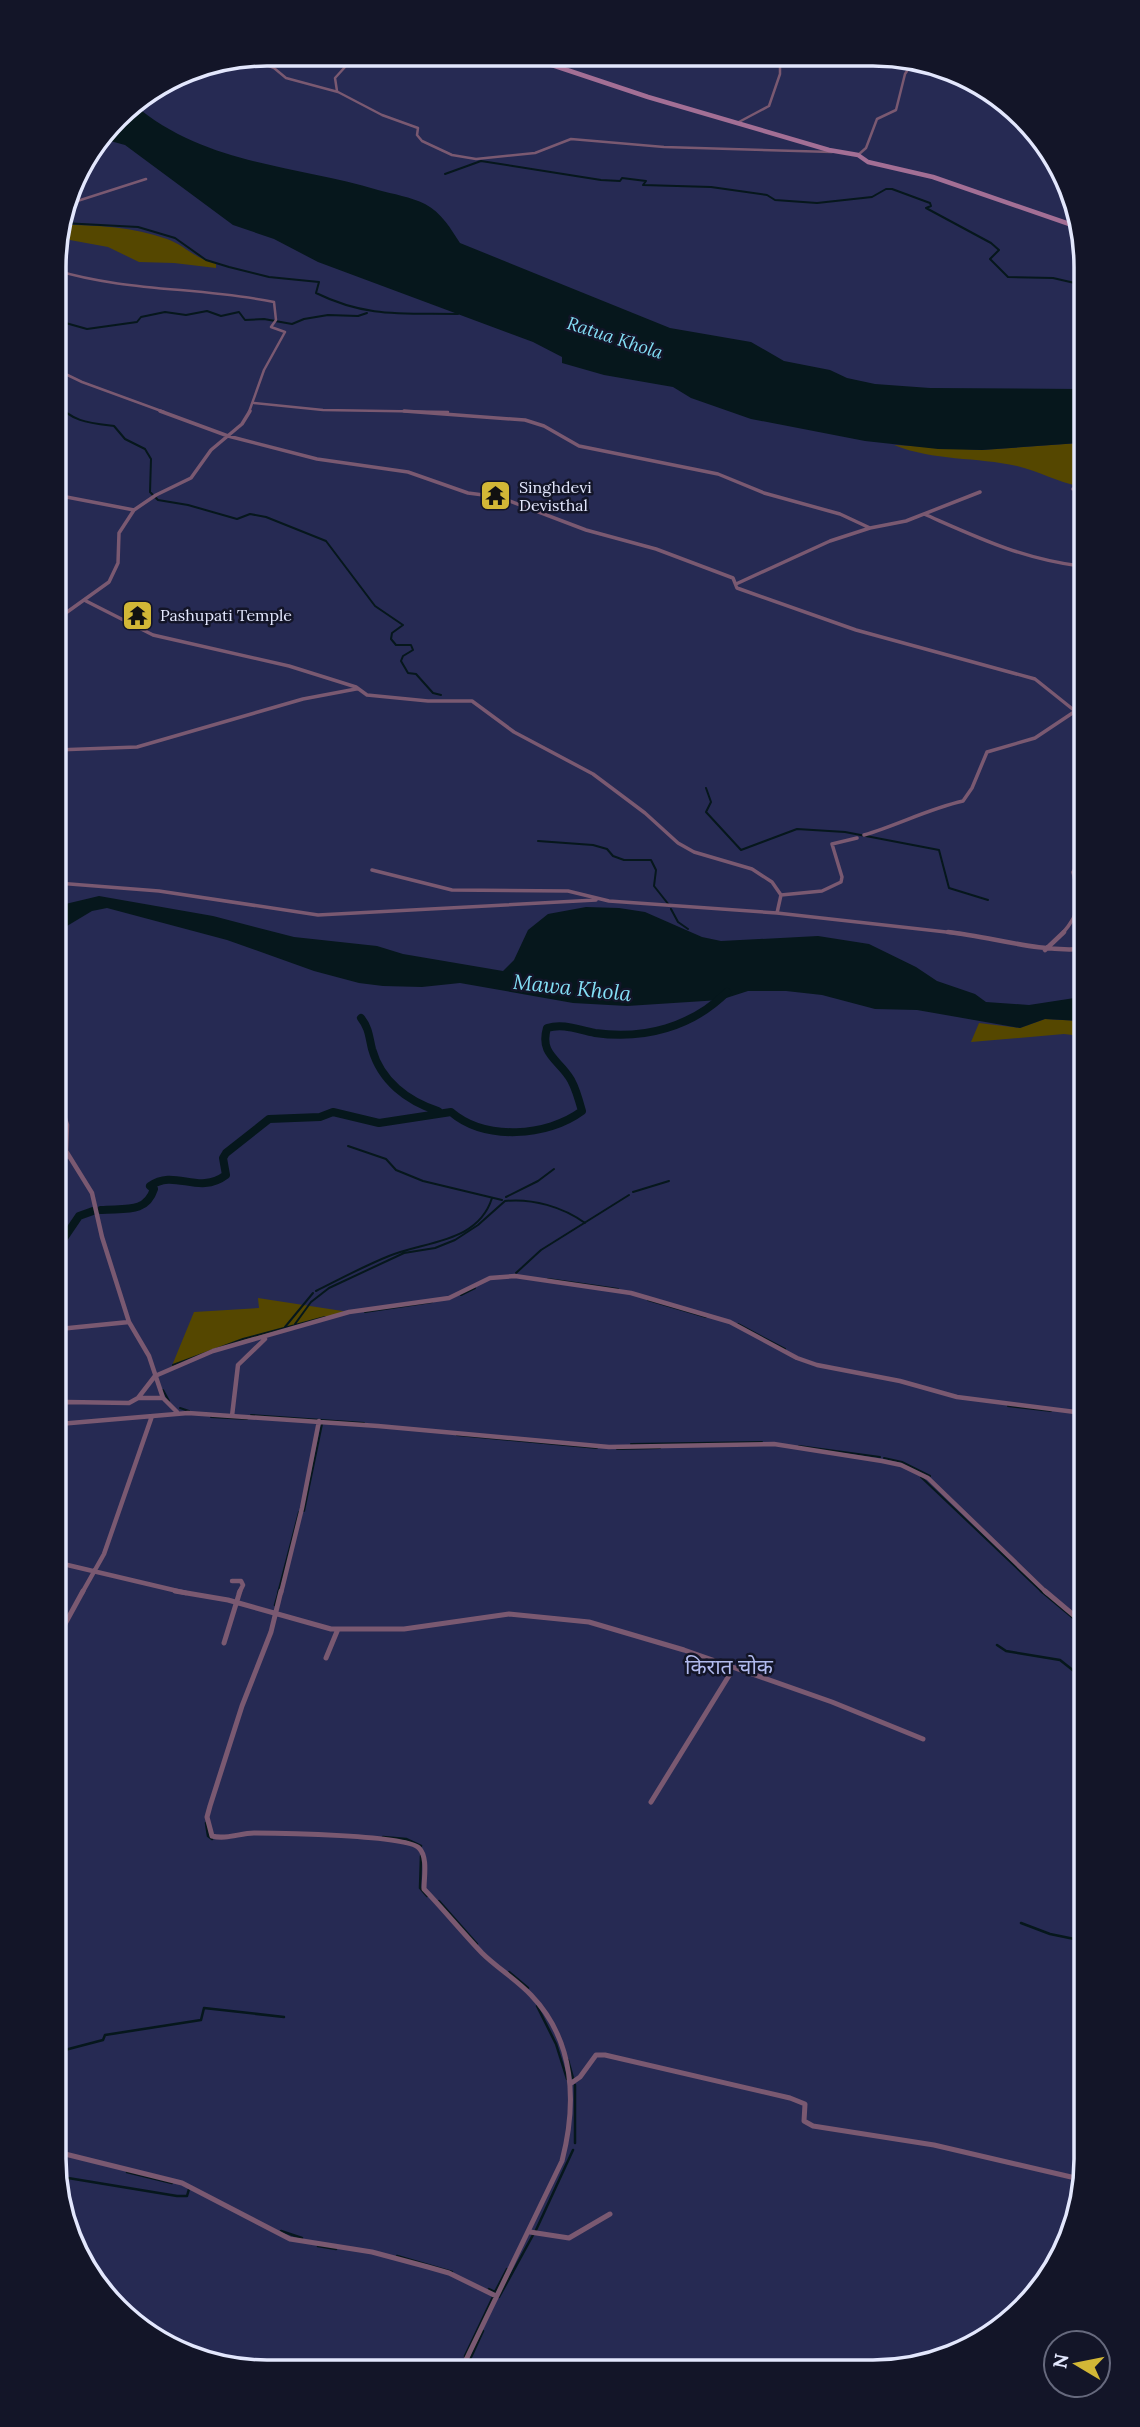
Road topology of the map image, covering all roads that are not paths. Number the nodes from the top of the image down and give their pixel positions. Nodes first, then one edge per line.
1 (780, 66) edge
2 (272, 67) edge
3 (345, 67) edge
4 (558, 67) edge
5 (908, 70) edge
6 (338, 92) junction
7 (737, 123) junction
8 (836, 152) junction
9 (858, 155) junction
10 (146, 179) dead end
11 (78, 202) edge
12 (1068, 224) edge
13 (67, 275) edge
14 (67, 375) edge
15 (254, 403) junction
16 (228, 436) junction
17 (980, 492) dead end
18 (67, 497) edge
19 (134, 510) junction
20 (924, 514) junction
21 (870, 528) junction
22 (1074, 565) edge
23 (736, 584) junction
24 (86, 601) junction
25 (67, 613) edge
26 (356, 689) junction
27 (1072, 711) joint
28 (67, 750) edge
29 (864, 835) dead end
30 (857, 838) dead end
31 (372, 870) dead end
32 (67, 884) edge
33 (781, 895) junction
34 (599, 900) junction
35 (777, 912) junction
36 (1074, 918) edge
37 (1074, 949) edge
38 (1045, 950) junction
39 (67, 1124) edge
40 (69, 1156) joint
41 (129, 1322) junction
42 (66, 1328) edge
43 (267, 1337) junction
44 (155, 1376) junction
45 (138, 1398) junction
46 (163, 1398) junction
47 (66, 1402) edge
48 (1073, 1412) edge
49 (177, 1413) junction
50 (153, 1416) junction
51 (232, 1416) junction
52 (320, 1422) junction
53 (66, 1424) edge
54 (66, 1564) edge
55 (94, 1570) junction
56 (232, 1581) dead end
57 (235, 1602) junction
58 (275, 1615) junction
59 (1073, 1615) edge
60 (66, 1621) edge
61 (338, 1629) junction
62 (224, 1643) dead end
63 (326, 1658) dead end
64 (729, 1667) junction
65 (923, 1739) dead end
66 (651, 1802) dead end
67 (570, 2084) junction
68 (66, 2154) edge
69 (1072, 2177) edge
70 (610, 2214) dead end
71 (529, 2232) junction
72 (496, 2296) junction
73 (465, 2361) edge

1 - 7 street
2 - 6 street
3 - 6 street
4 - 7 street
5 - 9 street
6 - 8 street
7 - 8 street
8 - 9 street
9 - 12 street
10 - 11 street
13 - 15 street
14 - 16 street
15 - 16 street
15 - 21 street
16 - 19 street
16 - 23 street
17 - 20 street
18 - 19 street
19 - 24 street
20 - 21 street
20 - 22 street
21 - 23 street
23 - 27 street
24 - 25 street
24 - 26 street
26 - 28 street
26 - 33 street
27 - 29 street
30 - 33 street
31 - 34 street
32 - 34 street
33 - 35 street
34 - 35 street
35 - 38 street
36 - 38 street
37 - 38 street
39 - 40 street
40 - 41 street
41 - 42 street
41 - 44 street
43 - 44 street
43 - 48 street
43 - 51 street
44 - 45 street
44 - 46 street
45 - 46 street
45 - 47 street
46 - 49 street
49 - 50 street
49 - 51 street
50 - 53 street
50 - 55 street
51 - 52 street
52 - 58 street
52 - 59 street
54 - 55 street
55 - 57 street
55 - 60 street
56 - 57 street
57 - 58 street
57 - 62 street
58 - 61 street
58 - 67 street
61 - 63 street
61 - 64 street
64 - 65 street
64 - 66 street
67 - 69 street
67 - 71 street
68 - 72 street
70 - 71 street
71 - 72 street
72 - 73 street

